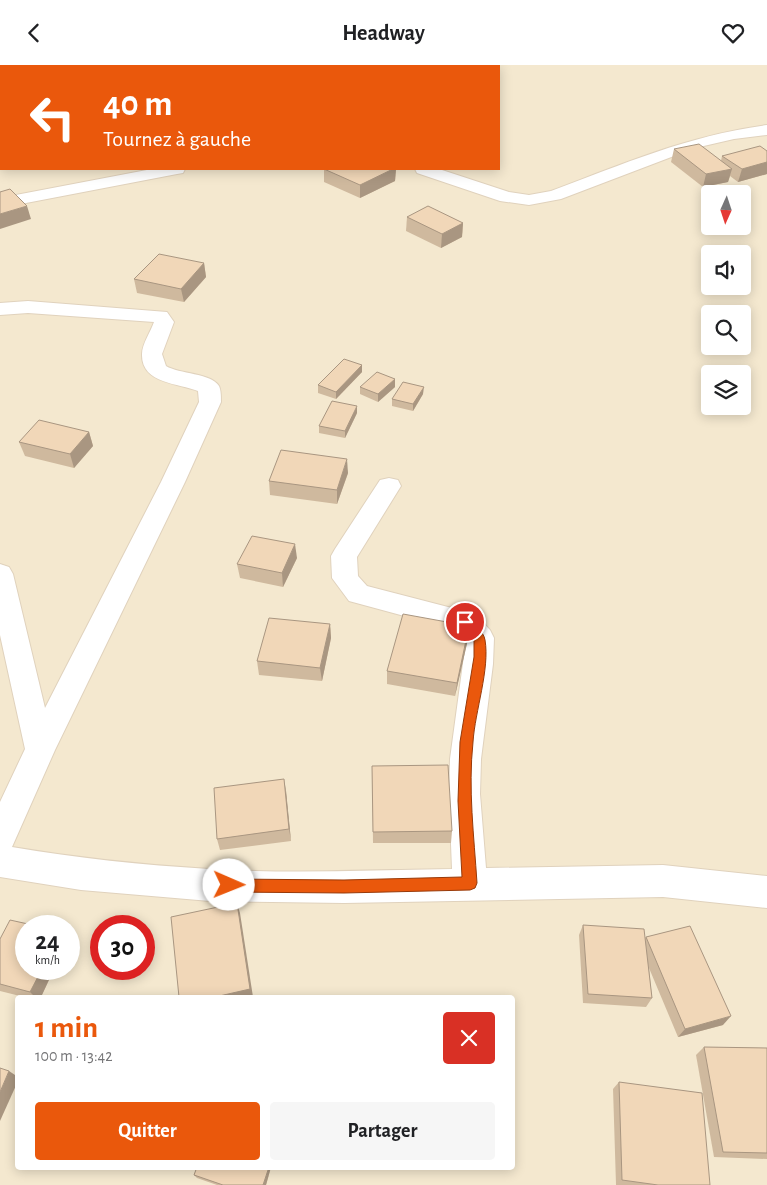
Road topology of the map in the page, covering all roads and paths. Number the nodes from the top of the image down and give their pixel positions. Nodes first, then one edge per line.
1 (767, 130) edge
2 (172, 170) edge
3 (426, 170) edge
4 (0, 203) edge
5 (0, 309) edge
6 (389, 486) dead end
7 (0, 575) edge
8 (40, 749) junction
9 (0, 837) edge
10 (0, 861) edge
11 (470, 883) junction
12 (767, 892) edge

1 - 3 street
2 - 4 street
5 - 8 street
6 - 11 street
7 - 8 street
8 - 9 street
10 - 11 street
11 - 12 street

